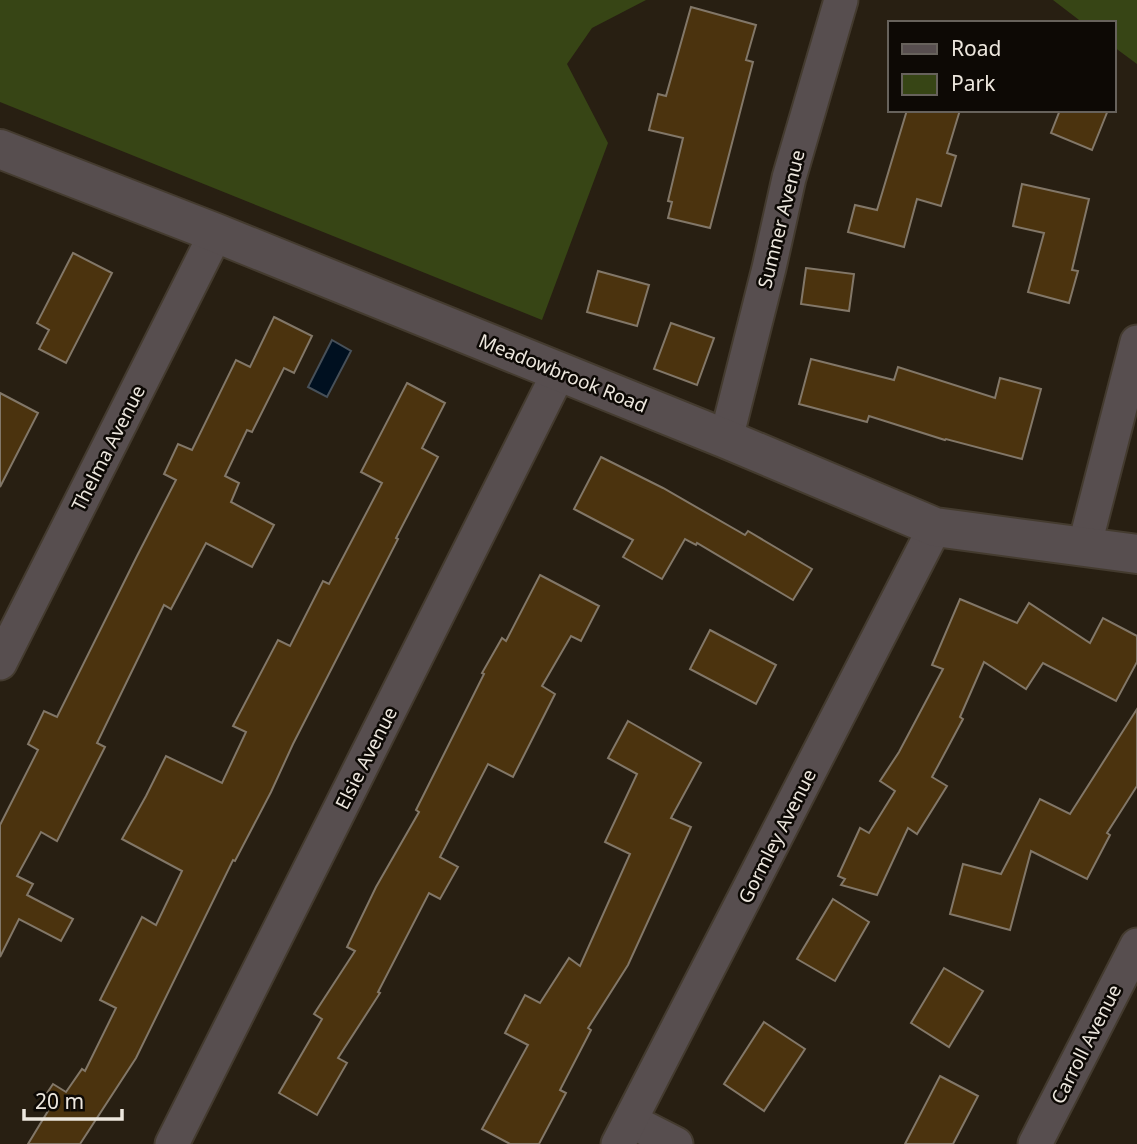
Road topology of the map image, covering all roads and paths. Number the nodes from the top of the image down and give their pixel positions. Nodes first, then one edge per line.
1 (841, 0) edge
2 (0, 149) edge
3 (216, 233) junction
4 (1137, 342) edge
5 (559, 372) junction
6 (726, 439) junction
7 (935, 527) junction
8 (1084, 548) junction
9 (1137, 554) edge
10 (0, 663) edge
11 (1137, 945) edge
12 (624, 1132) edge
13 (172, 1144) edge
14 (676, 1144) edge
15 (1035, 1144) edge

1 - 6 street, Sumner Avenue
2 - 3 street, Meadowbrook Road
3 - 5 street, Meadowbrook Road
3 - 10 street, Thelma Avenue
4 - 8 street
5 - 6 street, Meadowbrook Road
5 - 13 street, Elsie Avenue
6 - 7 street, Meadowbrook Road
7 - 8 street, Meadowbrook Road
7 - 12 street, Gormley Avenue
8 - 9 street, Meadowbrook Road
11 - 15 street, Carroll Avenue
12 - 14 street

